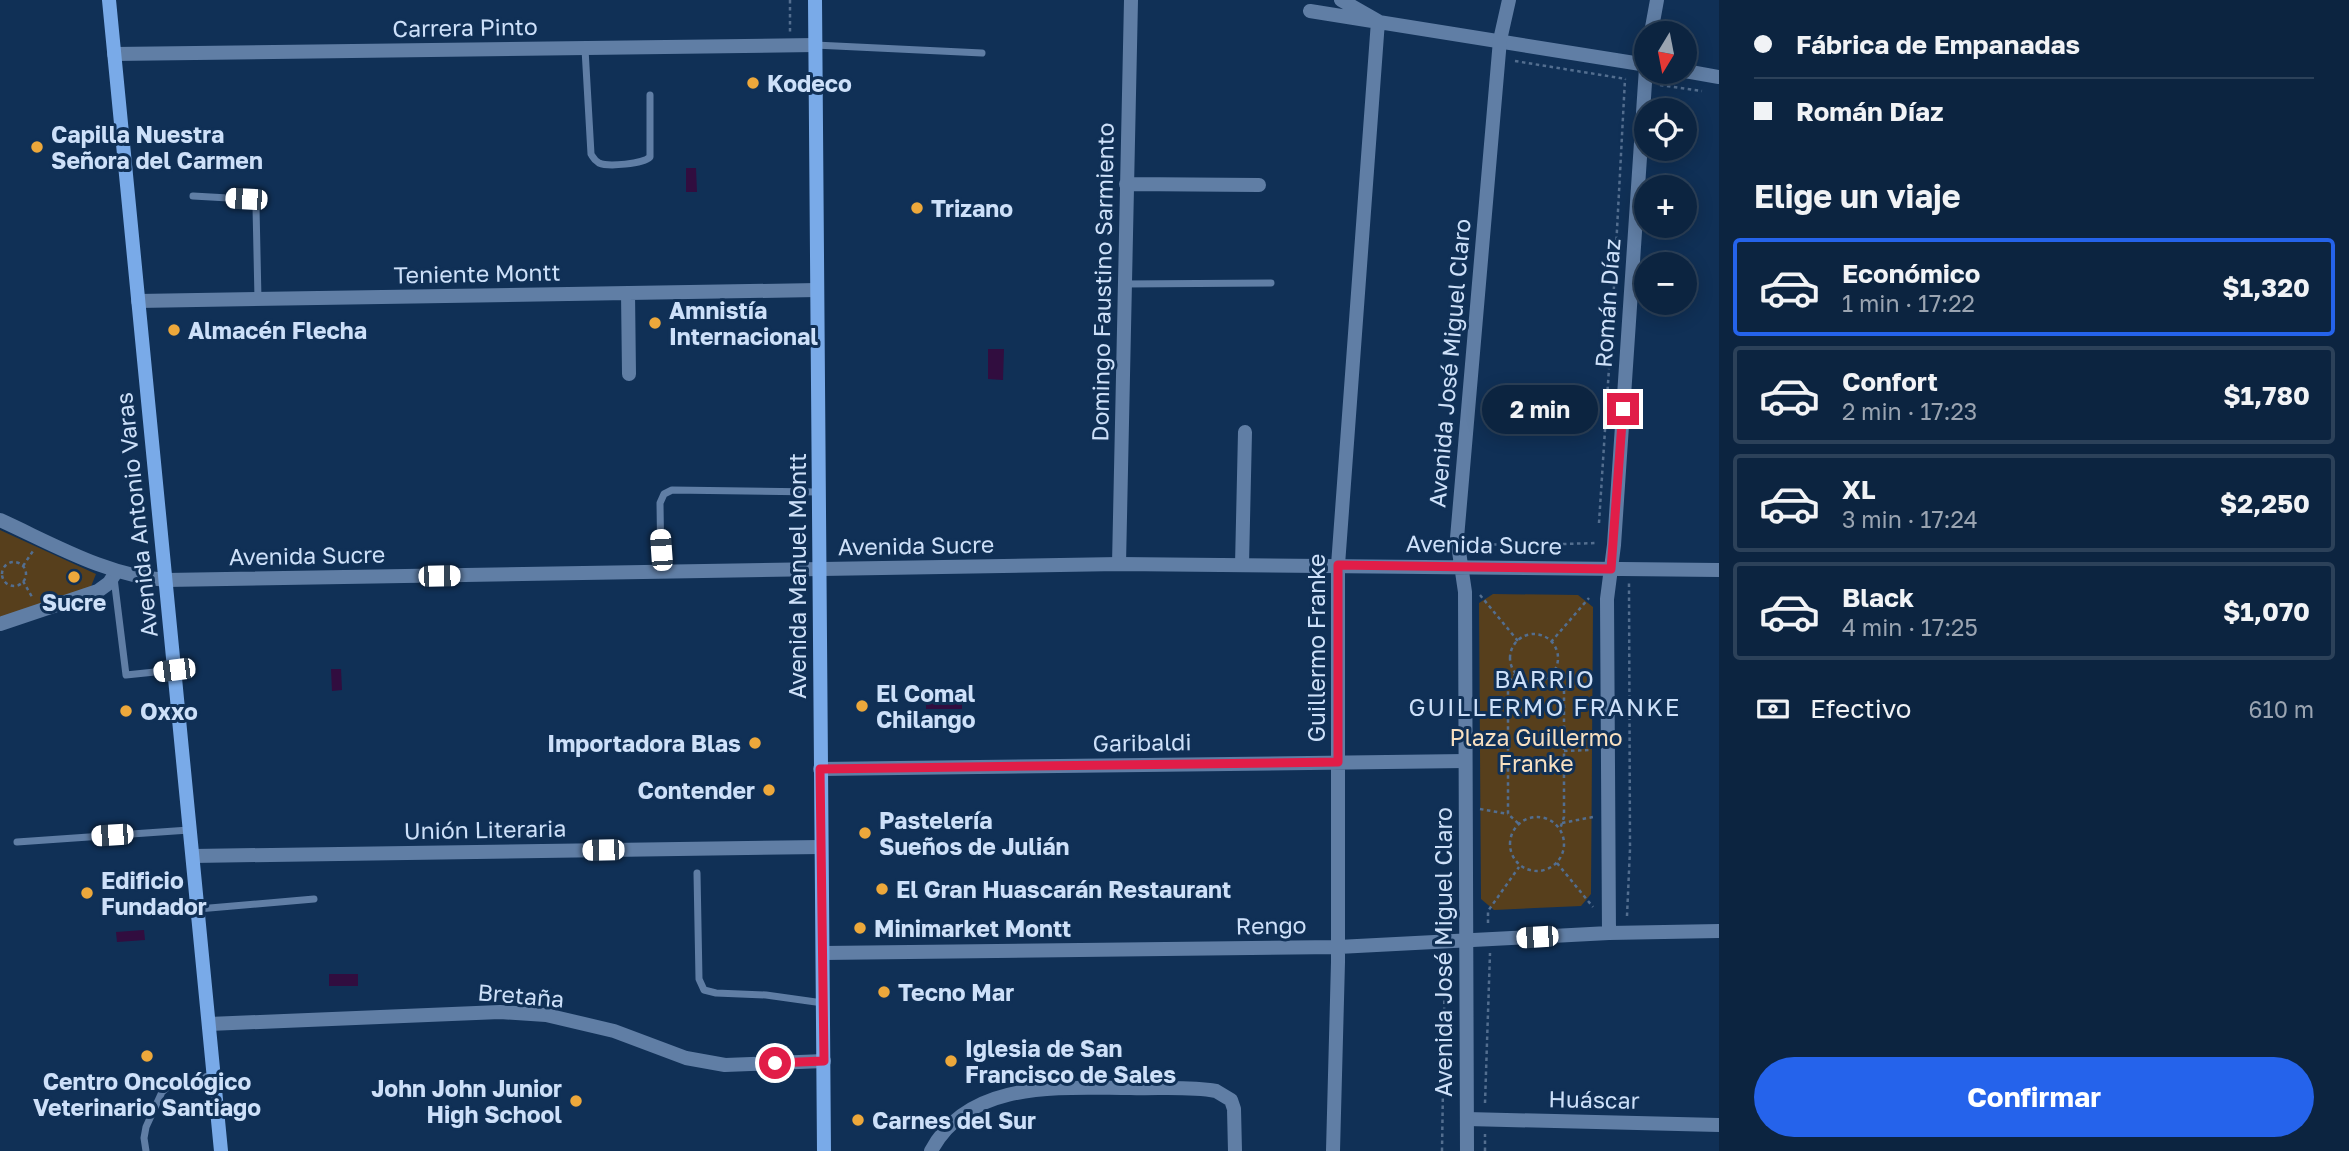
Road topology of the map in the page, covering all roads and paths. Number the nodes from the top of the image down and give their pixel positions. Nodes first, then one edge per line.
1 (109, 0) edge
2 (790, 0) edge
3 (815, 0) edge
4 (1131, 0) edge
5 (1341, 0) edge
6 (1508, 0) edge
7 (1657, 0) edge
8 (1310, 11) dead end
9 (1378, 21) junction
10 (1653, 21) edge
11 (1500, 40) junction
12 (792, 45) junction
13 (815, 45) junction
14 (585, 48) junction
15 (982, 53) dead end
16 (114, 54) junction
17 (1634, 58) edge
18 (1698, 73) edge
19 (1719, 77) edge
20 (1625, 79) dead end
21 (1644, 84) edge
22 (650, 94) dead end
23 (1126, 184) junction
24 (1259, 185) dead end
25 (193, 196) dead end
26 (1271, 283) dead end
27 (1124, 284) junction
28 (817, 290) junction
29 (628, 293) junction
30 (258, 299) junction
31 (138, 301) junction
32 (629, 374) dead end
33 (1245, 432) dead end
34 (819, 492) junction
35 (0, 520) edge
36 (1598, 531) dead end
37 (1458, 544) junction
38 (1597, 544) dead end
39 (35, 548) dead end
40 (1119, 564) junction
41 (1242, 565) junction
42 (1338, 565) junction
43 (23, 566) junction
44 (1461, 567) junction
45 (820, 569) junction
46 (1611, 569) junction
47 (1629, 569) junction
48 (1719, 570) edge
49 (661, 572) junction
50 (1, 574) edge
51 (115, 574) junction
52 (166, 580) junction
53 (23, 581) junction
54 (1465, 592) junction
55 (1589, 598) dead end
56 (36, 604) dead end
57 (0, 624) edge
58 (1518, 641) junction
59 (1550, 642) junction
60 (174, 670) junction
61 (1516, 673) junction
62 (1552, 675) junction
63 (1606, 681) junction
64 (1564, 688) junction
65 (1607, 749) junction
66 (1564, 751) junction
67 (1465, 761) junction
68 (1338, 762) junction
69 (820, 769) junction
70 (1466, 806) junction
71 (1508, 814) junction
72 (1608, 814) junction
73 (1562, 823) junction
74 (1519, 824) junction
75 (1560, 829) junction
76 (190, 830) junction
77 (17, 842) dead end
78 (821, 847) junction
79 (193, 856) junction
80 (1557, 863) junction
81 (1520, 866) junction
82 (697, 873) dead end
83 (314, 899) dead end
84 (198, 909) junction
85 (1614, 929) junction
86 (1719, 931) edge
87 (1467, 942) junction
88 (1490, 943) junction
89 (1338, 947) junction
90 (1445, 950) dead end
91 (823, 953) junction
92 (822, 1003) junction
93 (209, 1024) junction
94 (824, 1061) junction
95 (214, 1074) junction
96 (1467, 1119) junction
97 (1484, 1119) junction
98 (1719, 1125) edge
99 (146, 1151) edge
100 (221, 1151) edge
101 (824, 1151) edge
102 (931, 1151) edge
103 (1235, 1151) edge
104 (1333, 1151) edge
105 (1442, 1151) edge
106 (1467, 1151) edge

1 - 16 main road, Avenida Antonio Varas
2 - 12 path
3 - 13 main road, Avenida Manuel Montt
4 - 23 street, Domingo Faustino Sarmiento
5 - 9 street
6 - 11 street, Avenida José Miguel Claro
7 - 10 street
8 - 9 street
9 - 11 street
9 - 42 street, Guillermo Franke
11 - 17 street
11 - 37 street, Avenida José Miguel Claro
12 - 13 street, Carrera Pinto
12 - 14 street, Carrera Pinto
13 - 15 lane
13 - 28 main road, Avenida Manuel Montt
14 - 16 street, Carrera Pinto
14 - 22 lane
16 - 31 main road, Avenida Antonio Varas
18 - 19 street
20 - 36 path
21 - 46 street, Román Díaz
23 - 24 street
23 - 27 street, Domingo Faustino Sarmiento
25 - 30 lane
26 - 27 lane
27 - 40 street, Domingo Faustino Sarmiento
28 - 29 street, Teniente Montt
28 - 34 main road, Avenida Manuel Montt
29 - 30 street, Teniente Montt
29 - 32 street
30 - 31 street, Teniente Montt
31 - 52 main road, Avenida Antonio Varas
33 - 41 street
34 - 45 main road, Avenida Manuel Montt
34 - 49 lane
35 - 51 street, Avenida Sucre
37 - 38 path
37 - 44 street, Avenida José Miguel Claro
39 - 43 path
40 - 41 street, Avenida Sucre
40 - 45 street, Avenida Sucre
41 - 42 street, Avenida Sucre
42 - 44 street, Avenida Sucre
42 - 68 street, Guillermo Franke
43 - 50 path
43 - 53 path
44 - 46 street, Avenida Sucre
44 - 54 street, Avenida José Miguel Claro
45 - 49 street, Avenida Sucre
45 - 69 main road, Avenida Manuel Montt
46 - 47 street, Avenida Sucre
46 - 63 street, Román Díaz
47 - 48 street, Avenida Sucre
47 - 85 path
49 - 52 street, Avenida Sucre
50 - 53 path
51 - 52 street, Avenida Sucre
51 - 57 street
51 - 60 lane
52 - 60 main road, Avenida Antonio Varas
53 - 56 path
54 - 58 path
54 - 67 street, Avenida José Miguel Claro
55 - 59 path
58 - 59 path
58 - 61 path
59 - 62 path
60 - 76 main road, Avenida Antonio Varas
61 - 62 path
61 - 71 path
62 - 64 path
63 - 64 path
63 - 65 street, Román Díaz
64 - 66 path
65 - 66 path
65 - 72 street, Román Díaz
66 - 73 path
67 - 68 street, Garibaldi
67 - 70 street, Avenida José Miguel Claro
68 - 69 street, Garibaldi
68 - 89 street, Guillermo Franke
69 - 78 main road, Avenida Manuel Montt
70 - 71 path
70 - 87 street, Avenida José Miguel Claro
71 - 74 path
72 - 73 path
72 - 85 street, Román Díaz
73 - 75 path
74 - 75 path
74 - 81 path
75 - 80 path
76 - 77 lane
76 - 79 main road, Avenida Antonio Varas
78 - 79 street, Unión Literaria
78 - 91 main road, Avenida Manuel Montt
79 - 84 main road, Avenida Antonio Varas
80 - 81 path
80 - 85 path
81 - 88 path
82 - 92 lane
83 - 84 lane
84 - 93 main road, Avenida Antonio Varas
85 - 86 street, Rengo
85 - 88 street, Rengo
87 - 88 street, Rengo
87 - 89 street, Rengo
87 - 96 street, Avenida José Miguel Claro
88 - 97 path
89 - 91 street, Rengo
89 - 104 street, Guillermo Franke
90 - 105 path
91 - 92 main road, Avenida Manuel Montt
92 - 94 main road, Avenida Manuel Montt
93 - 94 street, Bretaña
93 - 95 main road, Avenida Antonio Varas
94 - 101 main road, Avenida Manuel Montt
95 - 99 lane
95 - 100 main road, Avenida Antonio Varas
96 - 97 street, Huáscar
96 - 106 street, Avenida José Miguel Claro
97 - 98 street, Huáscar
102 - 103 street

